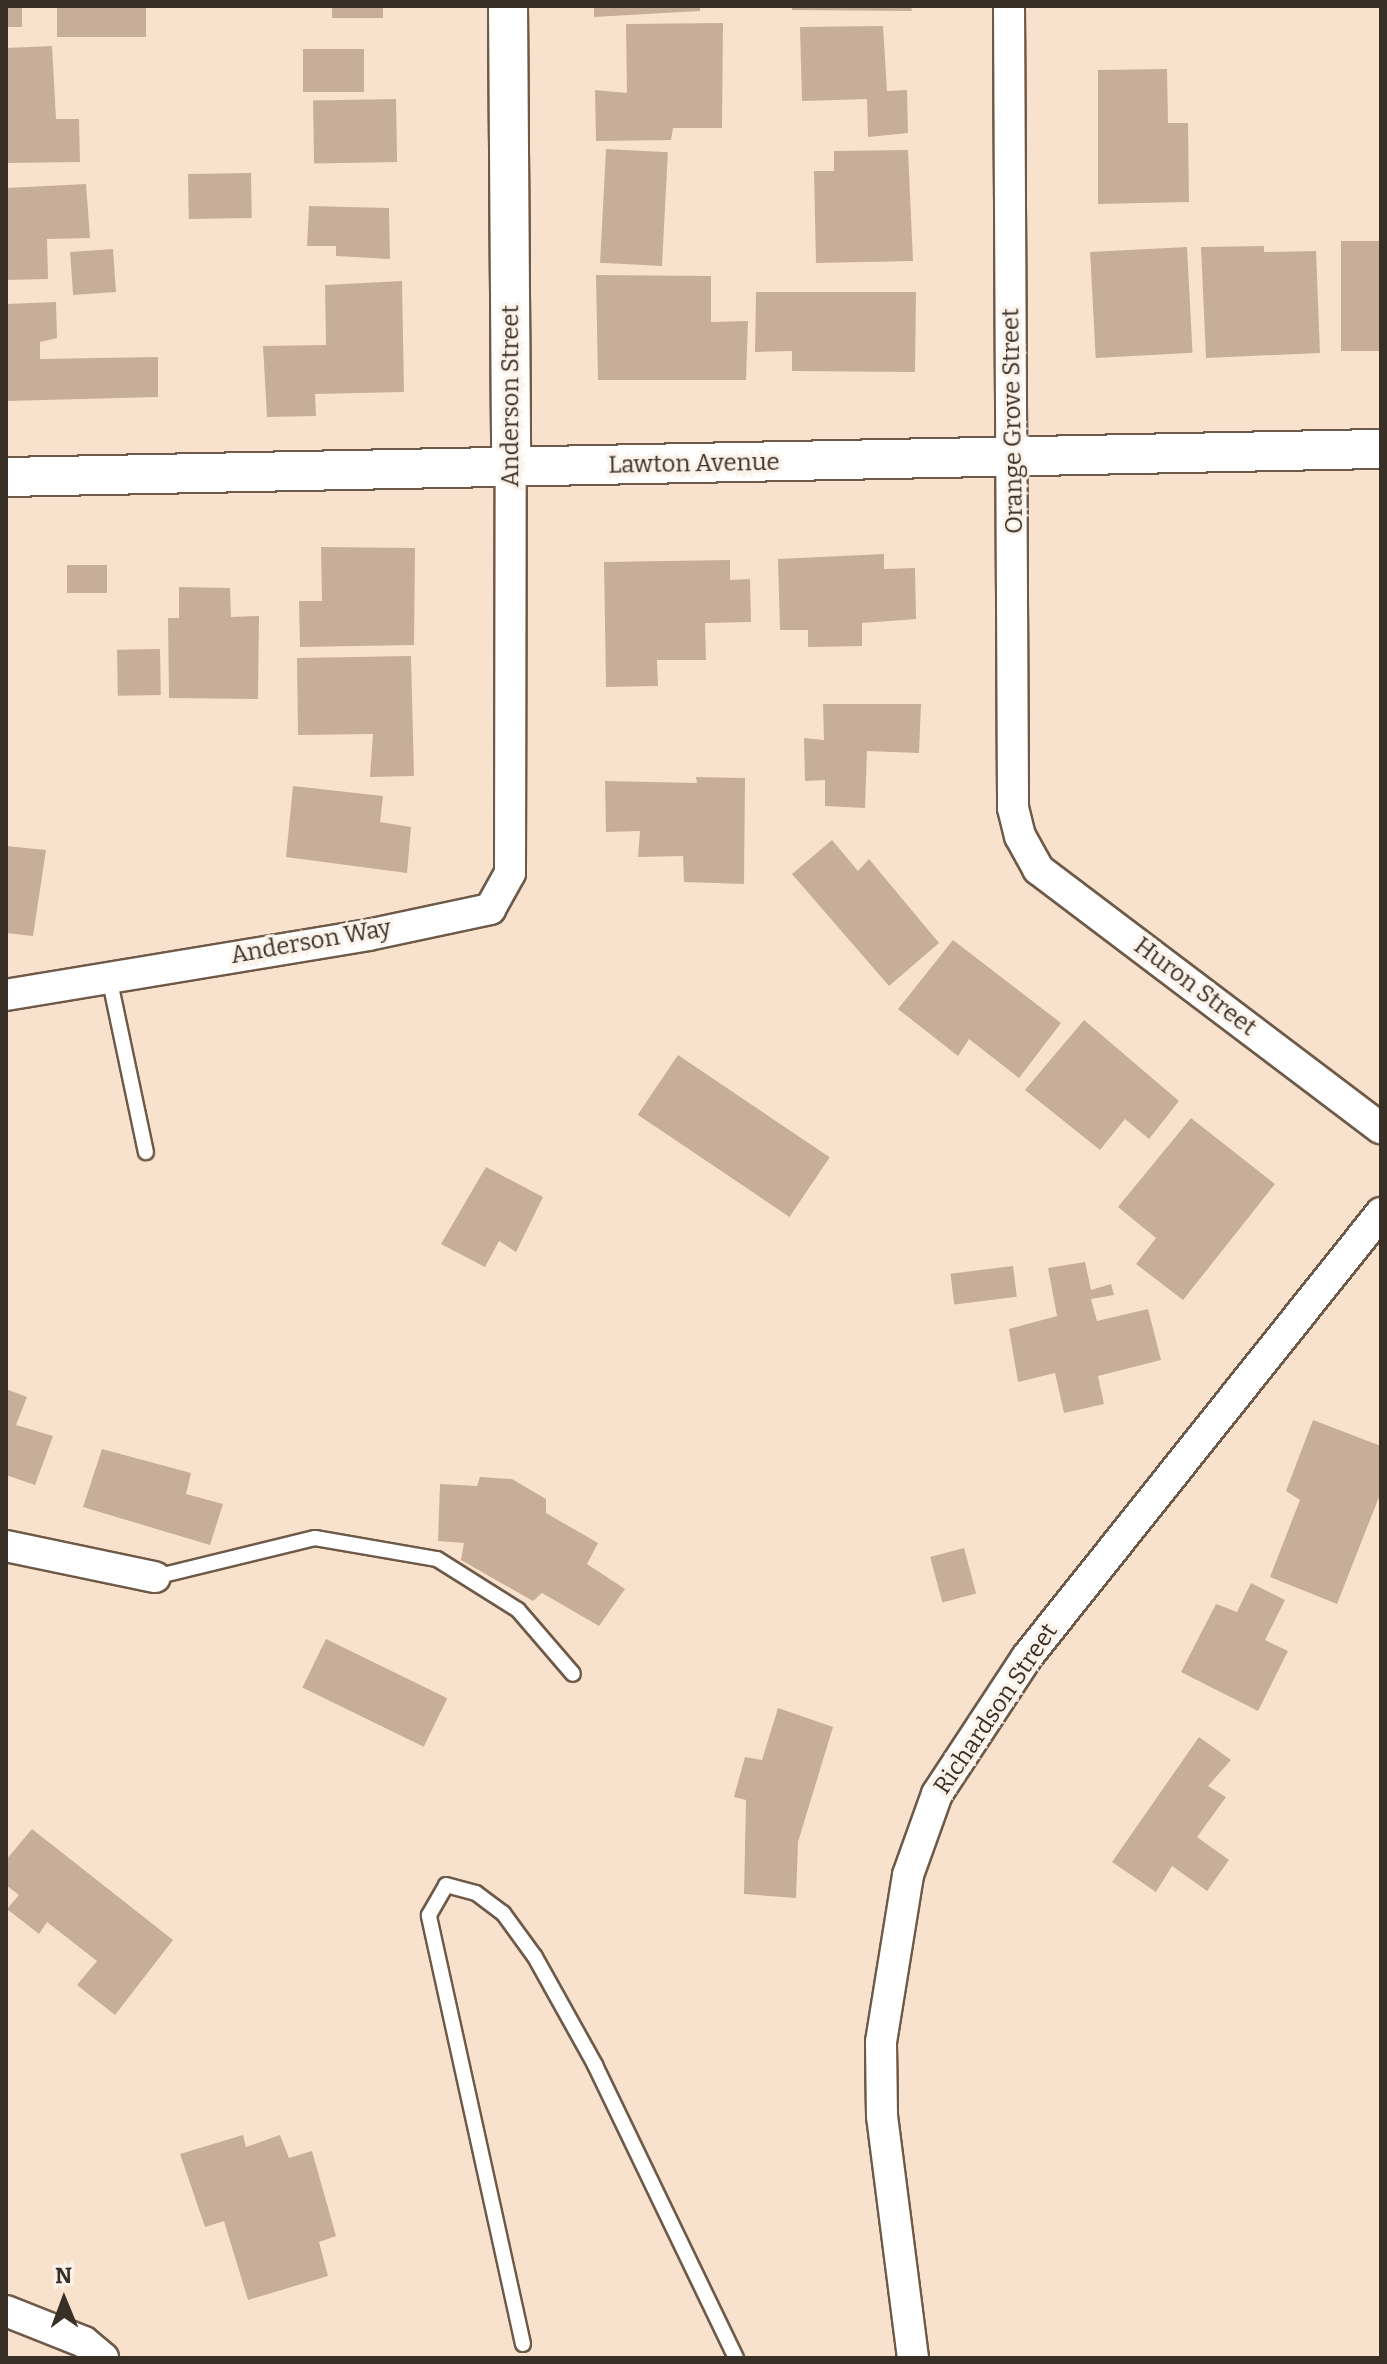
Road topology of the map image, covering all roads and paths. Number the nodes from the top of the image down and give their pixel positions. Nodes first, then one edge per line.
1 (508, 6) edge
2 (1009, 6) edge
3 (1381, 449) edge
4 (1014, 458) junction
5 (511, 468) junction
6 (6, 477) edge
7 (514, 787) joint
8 (1020, 836) joint
9 (108, 974) junction
10 (6, 995) edge
11 (1381, 1128) edge
12 (146, 1152) dead end
13 (1381, 1213) edge
14 (6, 1546) edge
15 (155, 1577) joint
16 (573, 1674) dead end
17 (6, 2311) edge
18 (523, 2344) dead end
19 (103, 2358) edge
20 (736, 2358) edge
21 (913, 2358) edge

1 - 5 street, Anderson Street
2 - 4 street, Orange Grove Street
3 - 4 street, Lawton Avenue
4 - 5 street, Lawton Avenue
4 - 8 street, Orange Grove Street
5 - 6 street, Lawton Avenue
5 - 7 street, Anderson Street
7 - 9 street, Anderson Way
8 - 11 street, Huron Street
9 - 10 street, Anderson Way
9 - 12 lane
13 - 21 street, Richardson Street
14 - 15 street
15 - 16 lane
17 - 19 street
18 - 20 lane

